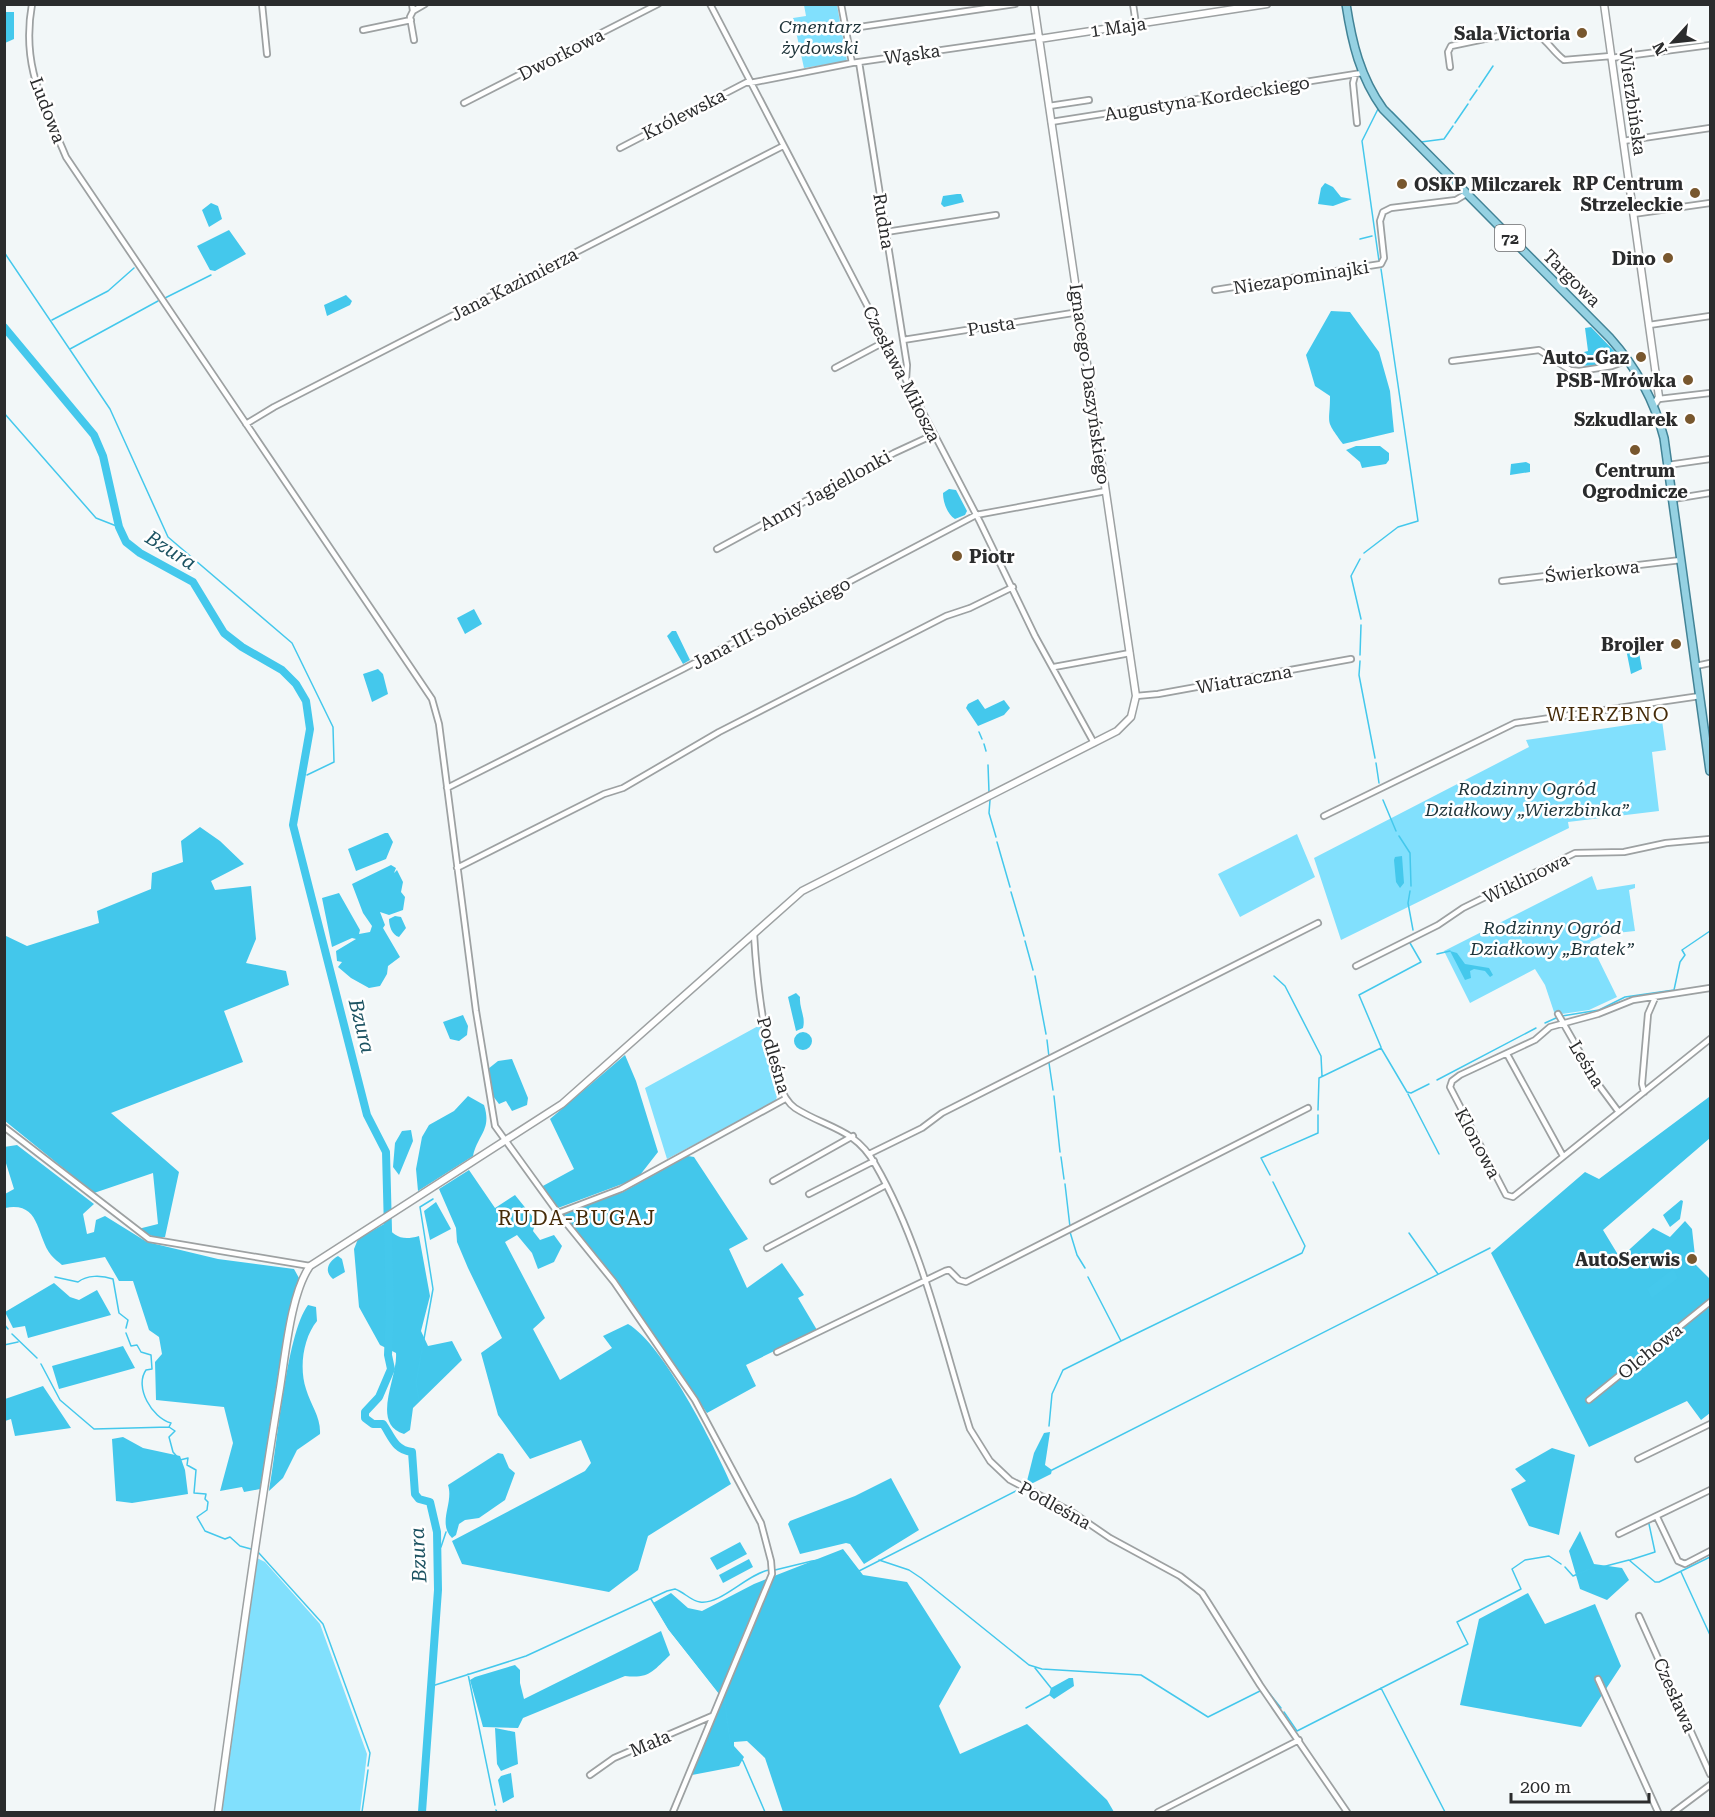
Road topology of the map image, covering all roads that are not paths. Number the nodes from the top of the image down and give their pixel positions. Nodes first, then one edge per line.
1 (32, 4) edge
2 (262, 4) edge
3 (425, 4) edge
4 (658, 4) edge
5 (710, 4) edge
6 (842, 4) edge
7 (1015, 4) edge
8 (1034, 4) edge
9 (1133, 4) edge
10 (1267, 4) edge
11 (1346, 4) edge
12 (1604, 4) edge
13 (1235, 7) edge
14 (413, 8) edge
15 (411, 21) junction
16 (1136, 24) junction
17 (846, 29) junction
18 (363, 30) dead end
19 (1039, 37) junction
20 (414, 40) dead end
21 (1710, 45) edge
22 (267, 54) dead end
23 (1611, 57) junction
24 (859, 62) junction
25 (852, 63) junction
26 (1450, 67) dead end
27 (1358, 74) junction
28 (750, 82) junction
29 (1089, 100) dead end
30 (464, 104) dead end
31 (1048, 106) junction
32 (1051, 122) junction
33 (1357, 123) dead end
34 (1710, 128) edge
35 (1623, 141) junction
36 (783, 146) junction
37 (620, 148) dead end
38 (1466, 194) junction
39 (1710, 203) edge
40 (996, 214) dead end
41 (1633, 214) junction
42 (886, 232) junction
43 (1215, 290) dead end
44 (1079, 312) junction
45 (1710, 316) edge
46 (1649, 325) junction
47 (903, 340) junction
48 (886, 341) junction
49 (1628, 360) junction
50 (1452, 361) dead end
51 (835, 368) dead end
52 (906, 380) junction
53 (1710, 393) edge
54 (1656, 402) junction
55 (246, 424) junction
56 (933, 435) junction
57 (1710, 459) edge
58 (1668, 465) junction
59 (1106, 491) junction
60 (1710, 493) edge
61 (1673, 499) junction
62 (976, 515) junction
63 (717, 549) dead end
64 (1682, 560) junction
65 (1502, 582) dead end
66 (1013, 587) junction
67 (1130, 652) junction
68 (1351, 659) dead end
69 (1710, 663) edge
70 (1696, 666) junction
71 (1054, 667) junction
72 (1136, 696) junction
73 (1700, 696) junction
74 (1094, 743) junction
75 (1710, 771) edge
76 (447, 788) junction
77 (1324, 816) dead end
78 (1710, 839) edge
79 (458, 868) junction
80 (1318, 923) dead end
81 (754, 934) junction
82 (1356, 966) dead end
83 (1710, 988) edge
84 (1656, 997) junction
85 (1558, 1014) dead end
86 (1564, 1023) junction
87 (1710, 1039) edge
88 (1507, 1054) junction
89 (1644, 1092) junction
90 (785, 1098) junction
91 (1308, 1108) dead end
92 (1618, 1112) junction
93 (4, 1127) edge
94 (853, 1136) junction
95 (505, 1143) junction
96 (869, 1154) junction
97 (1563, 1156) junction
98 (874, 1161) junction
99 (773, 1181) dead end
100 (886, 1185) junction
101 (809, 1194) dead end
102 (558, 1213) junction
103 (767, 1248) dead end
104 (310, 1266) junction
105 (926, 1279) junction
106 (1710, 1302) edge
107 (777, 1352) dead end
108 (1589, 1400) dead end
109 (1710, 1424) edge
110 (1638, 1459) dead end
111 (1710, 1490) edge
112 (1656, 1517) junction
113 (1619, 1534) dead end
114 (1710, 1551) edge
115 (1640, 1616) dead end
116 (1598, 1679) dead end
117 (712, 1716) junction
118 (1299, 1740) junction
119 (1710, 1774) edge
120 (590, 1775) dead end
121 (1710, 1785) edge
122 (218, 1812) edge
123 (673, 1812) edge
124 (1158, 1812) edge
125 (1347, 1812) edge
126 (1658, 1812) edge
127 (1674, 1812) edge

1 - 55 street, Ludowa
2 - 22 street
3 - 14 street
4 - 30 street, Dworkowa
5 - 28 street, Czesława Miłosza
6 - 17 street
7 - 17 street
8 - 19 street, Ignacego Daszyńskiego
9 - 16 street
10 - 13 street, 1 Maja
11 - 27 main road, 72
12 - 23 street, Wierzbińska
13 - 16 street, 1 Maja
14 - 15 street
15 - 18 street
15 - 20 street
16 - 19 street, 1 Maja
17 - 25 street
19 - 24 street, Wąska
19 - 31 street, Ignacego Daszyńskiego
21 - 23 street
23 - 26 street
23 - 35 street, Wierzbińska
24 - 25 street, Wąska
24 - 42 street, Rudna
25 - 28 street, Wąska
27 - 32 street, Augustyna Kordeckiego
27 - 33 street
27 - 38 main road, Targowa / 72
28 - 36 street, Czesława Miłosza
28 - 37 street, Królewska
29 - 31 street
31 - 32 street, Ignacego Daszyńskiego
32 - 44 street, Ignacego Daszyńskiego
34 - 35 street
35 - 41 street, Wierzbińska
36 - 48 street, Czesława Miłosza
36 - 55 street, Jana Kazimierza
38 - 43 street, Niezapominajki
38 - 49 main road, Targowa / 72
39 - 41 street
40 - 42 street
41 - 46 street, Wierzbińska
42 - 47 street, Rudna
44 - 47 street, Pusta
44 - 59 street, Ignacego Daszyńskiego
45 - 46 street
46 - 54 street, Wierzbińska
47 - 52 street, Rudna
48 - 51 street
48 - 52 street, Czesława Miłosza
49 - 50 street
49 - 54 main road, Targowa / 72
52 - 56 street, Czesława Miłosza
53 - 54 street
54 - 58 main road, Wierzbińska / 72
55 - 76 street, Ludowa
56 - 62 street, Czesława Miłosza
56 - 63 street, Anny Jagiellonki
57 - 58 street
58 - 61 main road, Wierzbińska / 72
59 - 62 street, Jana III Sobieskiego
59 - 67 street, Ignacego Daszyńskiego
60 - 61 street
61 - 64 main road, Wierzbińska / 72
62 - 66 street, Czesława Miłosza
62 - 76 street, Jana III Sobieskiego
64 - 65 street, Świerkowa
64 - 70 main road, Wierzbińska / 72
66 - 71 street, Czesława Miłosza
66 - 79 street
67 - 71 street
67 - 72 street, Ignacego Daszyńskiego
68 - 72 street, Wiatraczna
69 - 70 street
70 - 73 main road, Wierzbińska / 72
71 - 74 street, Czesława Miłosza
72 - 74 street, Ignacego Daszyńskiego
73 - 75 main road, Wierzbińska / 72
73 - 77 street
74 - 81 street, Ignacego Daszyńskiego
76 - 79 street, Ludowa
78 - 82 street, Wiklinowa
79 - 95 street, Ludowa
80 - 96 street
81 - 90 street, Podleśna
81 - 95 street, Ignacego Daszyńskiego
83 - 84 street, Klonowa
84 - 86 street, Klonowa
84 - 89 street
85 - 86 street, Leśna
86 - 88 street, Klonowa
86 - 92 street, Leśna
87 - 89 street, Klonowa
88 - 97 street
88 - 97 street, Klonowa
89 - 92 street, Klonowa
90 - 94 street, Podleśna
90 - 102 street
91 - 105 street
92 - 97 street, Klonowa
93 - 104 street
94 - 96 street, Podleśna
94 - 99 street
95 - 102 street, Ludowa
95 - 104 street, Ignacego Daszyńskiego
96 - 98 street, Podleśna
98 - 100 street, Podleśna
98 - 101 street
100 - 103 street
100 - 105 street, Podleśna
102 - 117 street, Ludowa
104 - 122 street
105 - 107 street
105 - 118 street, Podleśna
106 - 108 street, Olchowa
109 - 110 street
111 - 112 street
112 - 113 street
112 - 114 street
115 - 119 street, Czesława
116 - 126 street
117 - 120 street, Mała
117 - 123 street, Ludowa
118 - 124 street
118 - 125 street, Podleśna
121 - 127 street

